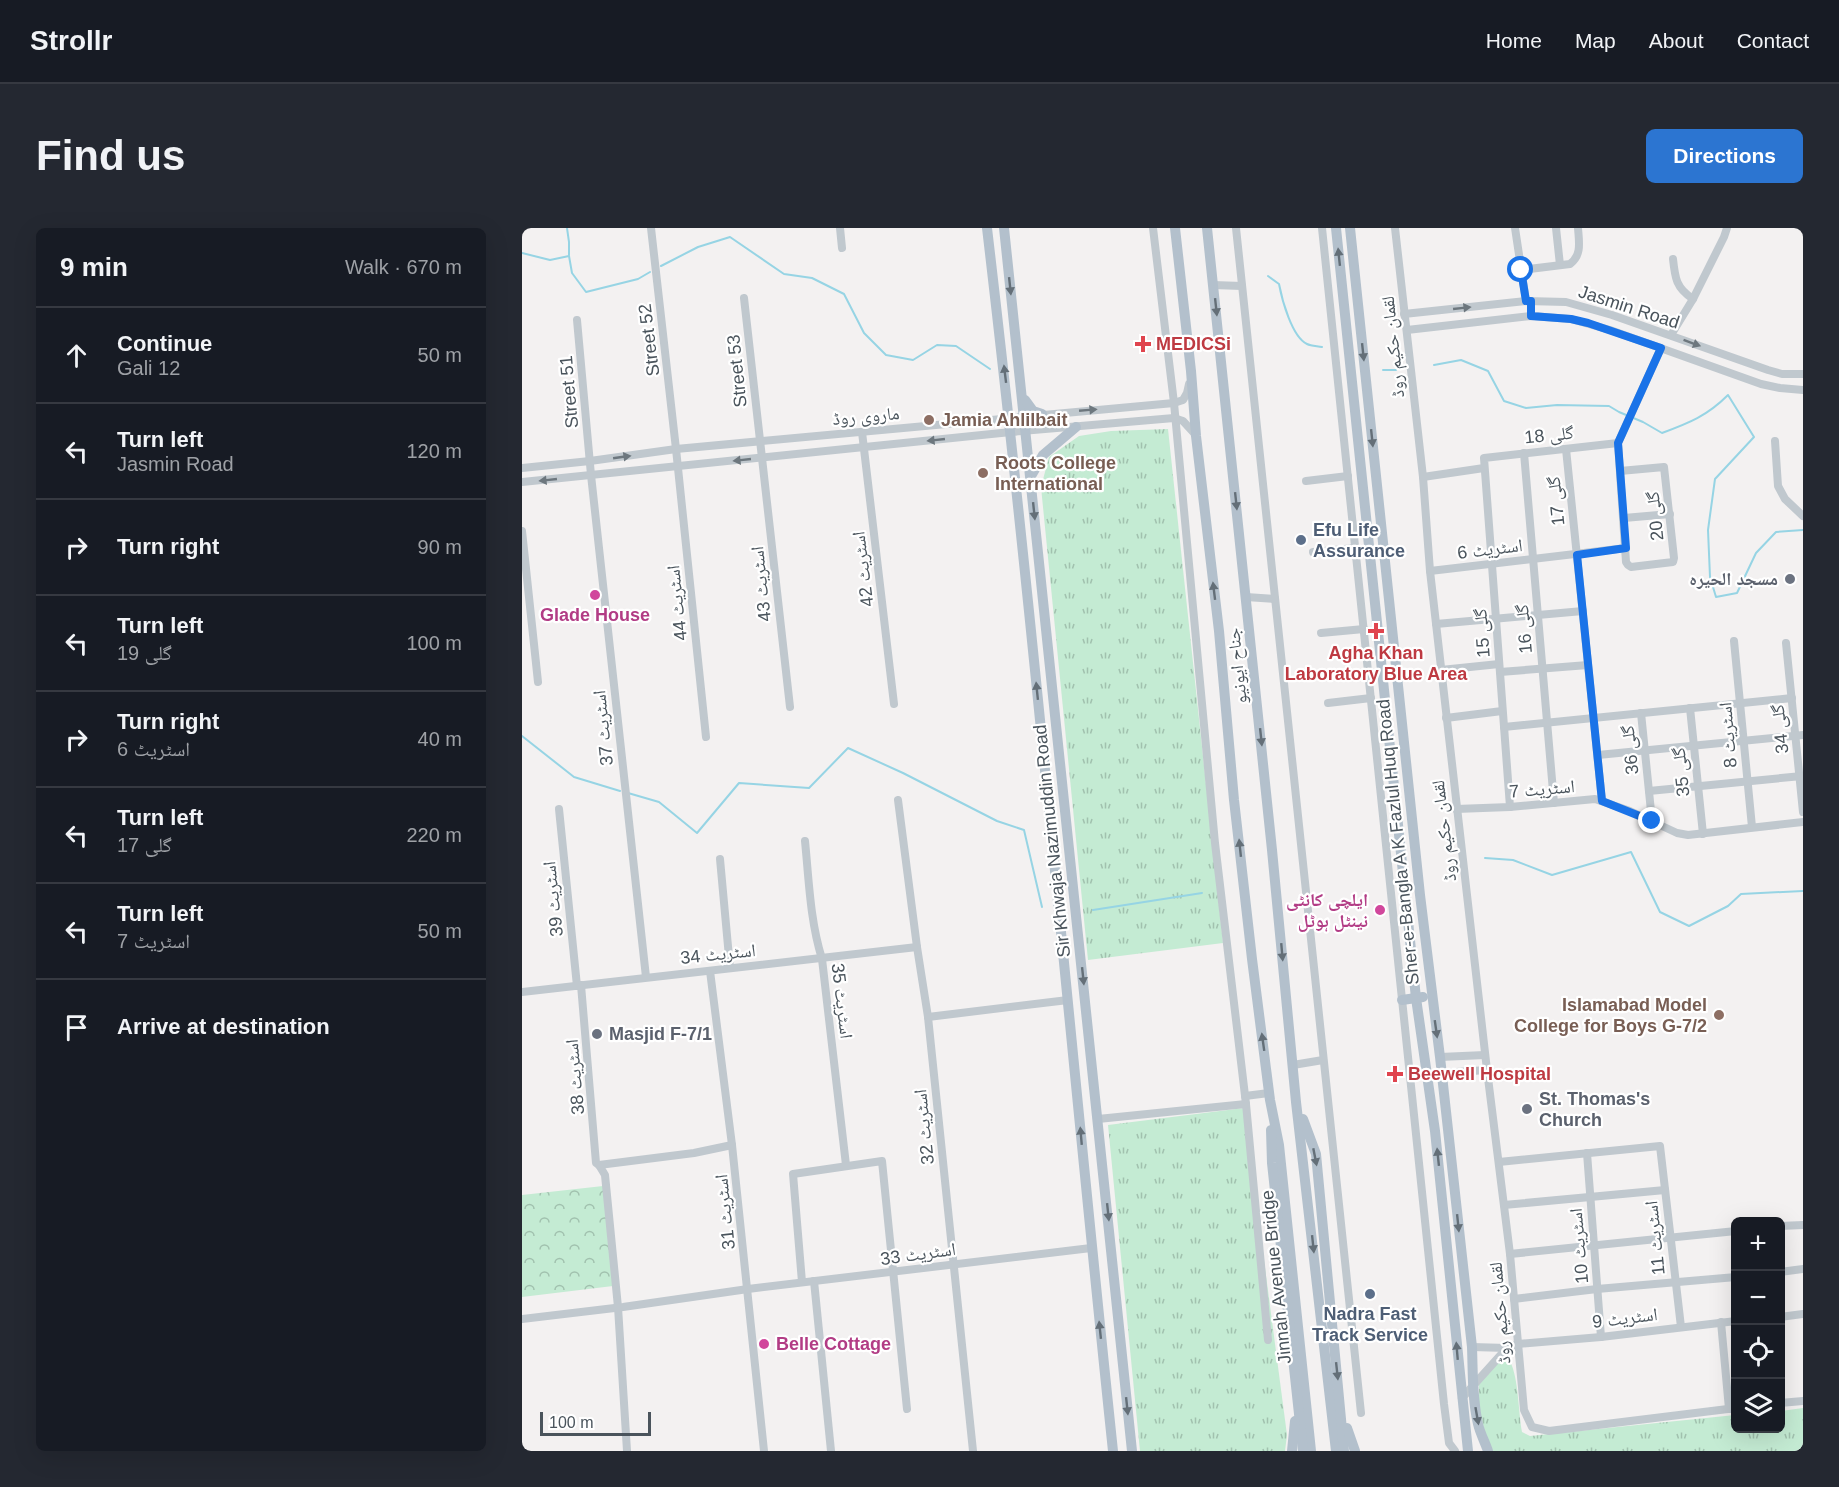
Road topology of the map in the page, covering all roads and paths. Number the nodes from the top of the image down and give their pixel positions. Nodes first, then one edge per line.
1 (651, 228) edge
2 (840, 228) edge
3 (987, 228) edge
4 (1004, 228) edge
5 (1153, 228) edge
6 (1175, 228) edge
7 (1207, 228) edge
8 (1236, 228) edge
9 (1322, 228) edge
10 (1336, 228) edge
11 (1350, 228) edge
12 (1395, 228) edge
13 (1515, 228) edge
14 (1556, 228) edge
15 (1578, 228) edge
16 (1727, 228) edge
17 (842, 248) dead end
18 (1673, 259) dead end
19 (1560, 265) junction
20 (1521, 270) junction
21 (1213, 285) junction
22 (1242, 286) junction
23 (1356, 288) junction
24 (1342, 290) junction
25 (744, 298) dead end
26 (1693, 298) junction
27 (1528, 301) junction
28 (1404, 314) junction
29 (1531, 316) junction
30 (577, 320) dead end
31 (1407, 330) junction
32 (1671, 335) junction
33 (1661, 348) junction
34 (1191, 371) junction
35 (1803, 374) edge
36 (1803, 390) edge
37 (1022, 391) junction
38 (1174, 403) junction
39 (1042, 414) junction
40 (1025, 416) junction
41 (1010, 418) junction
42 (1174, 418) junction
43 (1076, 427) junction
44 (862, 432) junction
45 (1011, 432) junction
46 (1026, 432) junction
47 (1196, 436) junction
48 (760, 441) junction
49 (1775, 441) dead end
50 (1618, 443) junction
51 (864, 447) junction
52 (676, 449) junction
53 (1566, 449) junction
54 (1524, 453) junction
55 (763, 458) junction
56 (1484, 458) joint
57 (590, 461) junction
58 (678, 466) junction
59 (522, 468) edge
60 (1484, 468) junction
61 (1620, 471) junction
62 (591, 475) junction
63 (1031, 476) junction
64 (1348, 476) junction
65 (1423, 477) junction
66 (1305, 481) dead end
67 (522, 482) edge
68 (1670, 514) junction
69 (1803, 516) edge
70 (1624, 518) junction
71 (522, 531) edge
72 (1355, 548) junction
73 (1626, 548) junction
74 (1313, 552) dead end
75 (1577, 555) junction
76 (1533, 559) junction
77 (1492, 565) junction
78 (1430, 571) junction
79 (1246, 597) junction
80 (1275, 599) junction
81 (1361, 602) junction
82 (1375, 602) junction
83 (1389, 602) junction
84 (1583, 611) junction
85 (1538, 615) junction
86 (1496, 618) junction
87 (1436, 624) junction
88 (1364, 629) junction
89 (1321, 633) dead end
90 (1734, 641) dead end
91 (1786, 643) dead end
92 (1588, 665) junction
93 (1499, 668) junction
94 (1542, 669) junction
95 (1441, 670) junction
96 (538, 682) dead end
97 (1371, 698) junction
98 (1792, 698) junction
99 (1328, 703) dead end
100 (1740, 703) junction
101 (894, 704) dead end
102 (790, 707) dead end
103 (1690, 708) junction
104 (1502, 711) junction
105 (1641, 713) junction
106 (1446, 718) junction
107 (1594, 718) junction
108 (1547, 723) junction
109 (1504, 727) junction
110 (1799, 735) edge
111 (706, 737) dead end
112 (1743, 741) junction
113 (1694, 746) junction
114 (1645, 751) junction
115 (1598, 755) junction
116 (1801, 776) edge
117 (1747, 781) junction
118 (1698, 786) junction
119 (1649, 791) junction
120 (898, 800) dead end
121 (1602, 801) junction
122 (1554, 803) junction
123 (1510, 807) junction
124 (559, 809) dead end
125 (1456, 809) junction
126 (1803, 812) edge
127 (1652, 821) junction
128 (1803, 822) edge
129 (1752, 827) junction
130 (1703, 834) junction
131 (805, 841) dead end
132 (720, 859) dead end
133 (917, 947) junction
134 (822, 959) junction
135 (730, 968) junction
136 (710, 971) junction
137 (646, 977) junction
138 (579, 986) junction
139 (522, 992) edge
140 (1431, 996) junction
141 (1416, 998) junction
142 (1068, 1000) junction
143 (1402, 1000) junction
144 (928, 1017) junction
145 (1485, 1055) junction
146 (1440, 1057) junction
147 (1323, 1060) junction
148 (1293, 1065) junction
149 (1487, 1070) junction
150 (1442, 1073) junction
151 (1270, 1096) junction
152 (1246, 1100) junction
153 (1296, 1101) junction
154 (1098, 1119) junction
155 (732, 1145) junction
156 (1587, 1154) junction
157 (1498, 1162) junction
158 (599, 1165) junction
159 (846, 1165) junction
160 (1105, 1189) junction
161 (1665, 1190) junction
162 (1086, 1192) junction
163 (1590, 1198) junction
164 (1504, 1206) junction
165 (1803, 1225) edge
166 (1785, 1226) edge
167 (1731, 1232) edge
168 (1670, 1239) junction
169 (1593, 1244) junction
170 (1091, 1248) junction
171 (1510, 1254) junction
172 (954, 1264) junction
173 (1803, 1269) edge
174 (1785, 1271) edge
175 (894, 1273) junction
176 (1731, 1277) edge
177 (814, 1281) junction
178 (802, 1282) junction
179 (1675, 1283) junction
180 (748, 1289) junction
181 (1597, 1289) junction
182 (1514, 1299) junction
183 (618, 1307) junction
184 (1803, 1314) edge
185 (1785, 1316) edge
186 (522, 1318) edge
187 (1731, 1321) edge
188 (1721, 1322) junction
189 (1681, 1327) junction
190 (1601, 1337) junction
191 (1268, 1340) dead end
192 (1518, 1344) junction
193 (1472, 1347) junction
194 (1507, 1347) junction
195 (1472, 1387) junction
196 (1340, 1398) junction
197 (1462, 1398) junction
198 (1297, 1400) junction
199 (1731, 1401) edge
200 (1803, 1401) edge
201 (1785, 1403) edge
202 (907, 1409) dead end
203 (1731, 1409) edge
204 (1360, 1413) dead end
205 (627, 1451) edge
206 (764, 1451) edge
207 (831, 1451) edge
208 (973, 1451) edge
209 (1113, 1451) edge
210 (1132, 1451) edge
211 (1292, 1451) edge
212 (1303, 1451) edge
213 (1311, 1451) edge
214 (1336, 1451) edge
215 (1344, 1451) edge
216 (1355, 1451) edge
217 (1455, 1451) edge
218 (1468, 1451) edge
219 (1488, 1451) edge

1 - 52 street, Street 52
2 - 17 street
41 -> 3 main road, Sir Khwaja Nazimuddin Road
4 -> 37 main road, Sir Khwaja Nazimuddin Road
5 - 38 street
6 - 34 main road, جناح ایونیو
7 - 21 main road, جناح ایونیو
8 - 22 street
9 - 64 street
24 -> 10 main road, Sher-e-Bangla A K Fazlul Huq Road
11 - 23 main road, Sher-e-Bangla A K Fazlul Huq Road
12 - 28 street, لقمان حکیم روڈ
13 - 20 street
14 - 19 street
15 - 19 street
16 - 26 street
18 - 26 street
19 - 20 street
20 - 27 street
21 - 22 street
21 -> 79 main road, جناح ایونیو
22 - 80 street
23 - 24 main road
23 -> 83 main road, Sher-e-Bangla A K Fazlul Huq Road
24 - 82 main road, Sher-e-Bangla A K Fazlul Huq Road
25 - 48 street, Street 53
26 - 32 street
28 -> 27 street, Jasmin Road
27 - 29 street
27 - 32 street, Jasmin Road
28 - 31 street, لقمان حکیم روڈ
29 - 31 street, Jasmin Road
29 - 33 street, Jasmin Road
30 - 57 street, Street 51
31 - 65 street, لقمان حکیم روڈ
32 -> 35 street, Jasmin Road
33 - 36 street, Jasmin Road
33 - 50 street
34 - 38 street
34 - 47 main road, جناح ایونیو
37 - 39 main road
37 - 40 main road, Sir Khwaja Nazimuddin Road
39 -> 38 street, ماروی روڈ
38 - 42 street
39 - 40 street, ماروی روڈ
40 - 41 street, ماروی روڈ
40 - 46 main road, Sir Khwaja Nazimuddin Road
41 - 44 street, ماروی روڈ
41 - 45 main road, Sir Khwaja Nazimuddin Road
42 - 43 street, ماروی روڈ
42 - 47 street
42 - 152 street
43 - 46 street, ماروی روڈ
43 - 63 main road
44 - 48 street, ماروی روڈ
44 - 51 street, اسٹریٹ 42
45 - 46 street, ماروی روڈ
45 -> 51 street, ماروی روڈ
142 -> 45 main road, Sir Khwaja Nazimuddin Road
46 - 63 main road, Sir Khwaja Nazimuddin Road
151 -> 47 main road, جناح ایونیو
48 - 52 street, ماروی روڈ
48 - 55 street, Street 53
49 - 69 street
50 - 53 street, گلی 18
50 - 61 street
51 - 55 street, ماروی روڈ
51 - 101 street, اسٹریٹ 42
57 -> 52 street, ماروی روڈ
52 - 58 street, Street 52
53 - 54 street, گلی 18
53 - 75 street, گلی 17
54 - 56 street, گلی 18
54 - 76 street, گلی 16
55 -> 58 street, ماروی روڈ
55 - 102 street, اسٹریٹ 43
56 - 60 street, گلی 15
57 - 59 street, ماروی روڈ
57 - 62 street, Street 51
58 - 62 street, ماروی روڈ
58 - 111 street, اسٹریٹ 44
60 - 65 street
60 - 77 street, گلی 15
61 - 68 street, گلی 20
61 - 70 street
62 -> 67 street, ماروی روڈ
62 - 137 street, اسٹریٹ 37
63 -> 154 main road, Sir Khwaja Nazimuddin Road
64 - 66 street
64 - 72 street
65 - 78 street, لقمان حکیم روڈ
68 - 70 street
68 - 73 street, گلی 20
70 - 73 street
71 - 96 street
72 - 74 street
72 - 81 street
73 - 75 street, اسٹریٹ 6
75 - 76 street, اسٹریٹ 6
75 - 84 street, گلی 17
76 - 77 street, اسٹریٹ 6
76 - 85 street, گلی 16
77 - 78 street, اسٹریٹ 6
77 - 86 street, گلی 15
78 - 87 street, لقمان حکیم روڈ
79 - 80 street
79 -> 148 main road, جناح ایونیو
80 - 147 street
81 - 82 street
81 - 88 street
82 - 83 main road
82 - 141 main road, Sher-e-Bangla A K Fazlul Huq Road
83 - 140 main road, Sher-e-Bangla A K Fazlul Huq Road
84 - 85 street
84 - 92 street, گلی 17
85 - 86 street
85 - 94 street, گلی 16
86 - 87 street
86 - 93 street, گلی 15
87 - 95 street, لقمان حکیم روڈ
88 - 89 street
88 - 97 street
90 - 100 street, اسٹریٹ 8
91 - 98 street, گلی 34
92 - 94 street
92 - 107 street, گلی 17
93 - 94 street
93 - 95 street
93 - 104 street, گلی 15
94 - 108 street, گلی 16
95 - 106 street, لقمان حکیم روڈ
97 - 99 street
97 - 143 street
98 - 100 street
98 - 110 street, گلی 34
100 - 103 street
100 - 112 street, اسٹریٹ 8
103 - 105 street
103 - 113 street, گلی 35
104 - 106 street
104 - 109 street, گلی 15
105 - 107 street
105 - 114 street, گلی 36
106 - 125 street, لقمان حکیم روڈ
107 - 108 street
107 - 115 street, گلی 17
108 - 109 street
108 - 122 street, گلی 16
109 - 123 street, گلی 15
110 - 112 street
110 - 116 street, گلی 34
112 - 113 street
112 - 117 street, اسٹریٹ 8
113 - 114 street
113 - 118 street, گلی 35
114 - 115 street
114 - 119 street, گلی 36
115 - 121 street, گلی 17
116 - 117 street
116 - 126 street, گلی 34
117 - 118 street
117 - 129 street, اسٹریٹ 8
118 - 119 street
118 - 130 street, گلی 35
119 - 127 street, گلی 36
120 - 133 street, اسٹریٹ 32
121 - 122 street, اسٹریٹ 7
121 - 127 street, اسٹریٹ 7
122 - 123 street, اسٹریٹ 7
123 - 125 street, اسٹریٹ 7
124 - 138 street, اسٹریٹ 39
125 - 145 street, لقمان حکیم روڈ
127 - 130 street, اسٹریٹ 7
128 - 129 street, اسٹریٹ 7
129 - 130 street, اسٹریٹ 7
131 - 134 street, اسٹریٹ 35
132 - 135 street
133 - 134 street, اسٹریٹ 34
133 - 144 street, اسٹریٹ 32
134 - 135 street, اسٹریٹ 34
134 - 159 street, اسٹریٹ 35
135 - 136 street, اسٹریٹ 34
136 - 137 street, اسٹریٹ 34
136 - 155 street, اسٹریٹ 31
137 - 138 street, اسٹریٹ 34
138 - 139 street, اسٹریٹ 34
138 - 158 street, اسٹریٹ 38
140 - 141 main road
140 -> 146 main road, Sher-e-Bangla A K Fazlul Huq Road
141 - 143 main road
197 -> 141 main road, Sher-e-Bangla A K Fazlul Huq Road
142 - 144 street
162 -> 142 main road, Sir Khwaja Nazimuddin Road
143 - 217 street
144 - 172 street, اسٹریٹ 32
145 - 146 street
145 - 149 street, لقمان حکیم روڈ
146 - 150 main road, Sher-e-Bangla A K Fazlul Huq Road
147 - 148 street
147 - 204 street
148 - 153 main road, جناح ایونیو
149 - 150 street
149 - 157 street, لقمان حکیم روڈ
150 -> 193 main road, Sher-e-Bangla A K Fazlul Huq Road
151 - 152 street
151 - 198 main road
151 - 213 main road, Jinnah Avenue Bridge
152 - 154 street
152 - 191 street
153 -> 196 main road
153 -> 214 main road
154 - 160 main road, Sir Khwaja Nazimuddin Road
155 - 158 street
155 - 180 street, اسٹریٹ 31
156 - 157 street
156 - 161 street, اسٹریٹ 11
156 - 163 street, اسٹریٹ 10
157 - 164 street, لقمان حکیم روڈ
158 - 183 street, اسٹریٹ 38
159 - 175 street
159 - 178 street
160 - 162 main road
160 -> 210 main road, Sir Khwaja Nazimuddin Road
161 - 163 street
161 - 168 street, اسٹریٹ 11
162 - 170 main road, Sir Khwaja Nazimuddin Road
163 - 164 street
163 - 169 street, اسٹریٹ 10
164 - 171 street, لقمان حکیم روڈ
165 - 166 street
167 - 168 street
168 - 169 street
168 - 179 street, اسٹریٹ 11
169 - 171 street
169 - 181 street, اسٹریٹ 10
170 - 172 street, اسٹریٹ 33
209 -> 170 main road, Sir Khwaja Nazimuddin Road
171 - 182 street, لقمان حکیم روڈ
172 - 175 street, اسٹریٹ 33
172 - 208 street, اسٹریٹ 32
173 - 174 street
175 - 177 street, اسٹریٹ 33
175 - 202 street
176 - 179 street
177 - 178 street, اسٹریٹ 33
177 - 207 street
178 - 180 street, اسٹریٹ 33
179 - 181 street
179 - 189 street, اسٹریٹ 11
180 - 183 street, اسٹریٹ 33
180 - 206 street, اسٹریٹ 31
181 - 182 street
181 - 190 street, اسٹریٹ 10
182 - 192 street, لقمان حکیم روڈ
183 - 186 street, اسٹریٹ 33
183 - 205 street, اسٹریٹ 38
184 - 185 street
187 - 188 street, اسٹریٹ 9
188 - 189 street, اسٹریٹ 9
188 - 199 street
189 - 190 street, اسٹریٹ 9
190 - 192 street, اسٹریٹ 9
192 - 194 street, اسٹریٹ 9
192 - 203 street, لقمان حکیم روڈ
193 - 194 street, اسٹریٹ 9
193 - 195 main road, Sher-e-Bangla A K Fazlul Huq Road
194 - 195 street
195 - 197 street
195 -> 219 main road, Sher-e-Bangla A K Fazlul Huq Road
196 - 215 main road
196 - 216 main road
197 - 218 main road, Sher-e-Bangla A K Fazlul Huq Road
198 - 211 main road
198 - 212 main road
200 - 201 street

